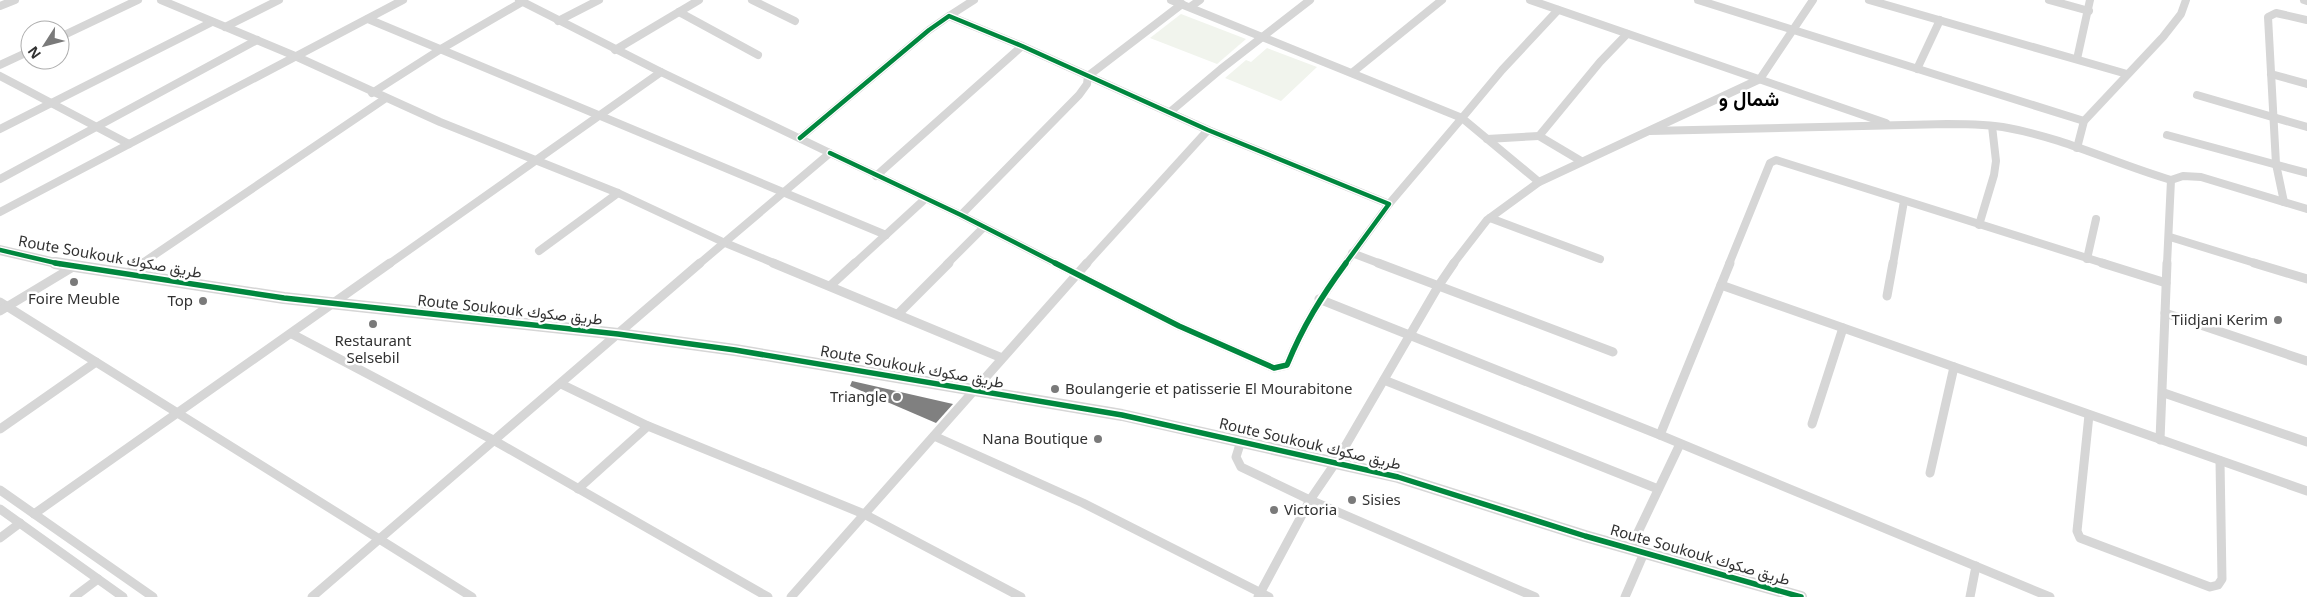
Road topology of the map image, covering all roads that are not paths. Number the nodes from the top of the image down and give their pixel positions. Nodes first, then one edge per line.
1 (15, 0) edge
2 (138, 0) edge
3 (161, 0) edge
4 (279, 0) edge
5 (403, 0) edge
6 (599, 0) edge
7 (699, 0) edge
8 (752, 0) edge
9 (974, 0) edge
10 (1171, 0) edge
11 (1200, 0) edge
12 (1310, 0) edge
13 (1442, 0) edge
14 (1530, 0) edge
15 (1698, 0) edge
16 (1813, 0) edge
17 (1869, 0) edge
18 (2049, 0) edge
19 (2090, 0) edge
20 (2186, 0) edge
21 (520, 1) edge
22 (1546, 3) edge
23 (1182, 4) junction
24 (0, 6) edge
25 (1190, 7) junction
26 (1558, 10) junction
27 (2089, 11) junction
28 (679, 12) junction
29 (949, 16) junction
30 (368, 19) junction
31 (1940, 20) junction
32 (2307, 20) edge
33 (558, 21) junction
34 (795, 21) dead end
35 (212, 22) junction
36 (225, 27) junction
37 (1794, 29) junction
38 (70, 32) edge
39 (1627, 34) junction
40 (1263, 37) junction
41 (257, 40) junction
42 (1022, 46) junction
43 (441, 49) junction
44 (615, 50) junction
45 (758, 55) dead end
46 (20, 56) edge
47 (295, 56) junction
48 (2077, 60) junction
49 (0, 65) edge
50 (1917, 69) junction
51 (661, 72) junction
52 (1353, 72) junction
53 (2127, 74) junction
54 (2271, 74) junction
55 (0, 76) edge
56 (1088, 76) junction
57 (1760, 79) junction
58 (2307, 84) edge
59 (372, 93) junction
60 (2196, 94) dead end
61 (386, 98) junction
62 (50, 103) junction
63 (1170, 112) junction
64 (600, 114) junction
65 (2274, 117) junction
66 (1462, 118) junction
67 (2084, 121) junction
68 (1893, 125) junction
69 (1992, 126) junction
70 (95, 127) junction
71 (2307, 127) edge
72 (0, 129) edge
73 (1208, 130) junction
74 (1646, 131) junction
75 (2167, 135) dead end
76 (1539, 136) junction
77 (800, 138) junction
78 (1487, 139) junction
79 (129, 144) junction
80 (2077, 148) junction
81 (830, 153) junction
82 (536, 159) junction
83 (1581, 161) junction
84 (2276, 164) junction
85 (2307, 173) edge
86 (876, 176) junction
87 (0, 179) edge
88 (2171, 180) junction
89 (1539, 182) junction
90 (783, 192) junction
91 (618, 193) junction
92 (925, 199) junction
93 (1904, 201) junction
94 (2284, 202) junction
95 (1389, 204) junction
96 (2307, 209) edge
97 (0, 212) edge
98 (961, 216) junction
99 (1490, 218) junction
100 (2096, 219) dead end
101 (1979, 225) junction
102 (984, 227) junction
103 (886, 235) junction
104 (2170, 237) junction
105 (723, 242) junction
106 (0, 250) edge
107 (539, 251) dead end
108 (1352, 253) junction
109 (1600, 259) dead end
110 (2087, 259) junction
111 (73, 267) junction
112 (126, 274) junction
113 (1076, 275) junction
114 (2307, 279) edge
115 (2166, 283) junction
116 (1439, 285) junction
117 (830, 286) junction
118 (1721, 286) junction
119 (1887, 296) dead end
120 (1319, 299) junction
121 (330, 303) junction
122 (2, 307) edge
123 (2165, 312) junction
124 (898, 314) junction
125 (1843, 328) junction
126 (292, 334) junction
127 (618, 334) junction
128 (1410, 335) junction
129 (1614, 352) dead end
130 (1002, 358) junction
131 (2307, 361) edge
132 (96, 362) junction
133 (1954, 367) junction
134 (1384, 380) junction
135 (561, 384) junction
136 (973, 391) junction
137 (2164, 393) junction
138 (178, 414) junction
139 (2088, 415) junction
140 (1812, 424) dead end
141 (648, 426) junction
142 (0, 428) edge
143 (1660, 435) junction
144 (934, 436) junction
145 (2160, 440) junction
146 (1241, 441) junction
147 (495, 442) junction
148 (2307, 442) edge
149 (1680, 444) junction
150 (2220, 461) junction
151 (1336, 462) junction
152 (1930, 473) dead end
153 (578, 489) junction
154 (1658, 489) junction
155 (0, 490) edge
156 (2307, 491) edge
157 (1310, 500) junction
158 (0, 509) edge
159 (34, 514) junction
160 (864, 514) junction
161 (20, 523) junction
162 (0, 538) edge
163 (380, 540) junction
164 (1630, 549) junction
165 (1644, 553) junction
166 (1976, 566) junction
167 (98, 579) junction
168 (1263, 596) edge
169 (74, 597) edge
170 (122, 597) edge
171 (153, 597) edge
172 (312, 597) edge
173 (472, 597) edge
174 (768, 597) edge
175 (790, 597) edge
176 (1021, 597) edge
177 (1535, 597) edge
178 (1625, 597) edge
179 (1801, 597) edge
180 (1970, 597) edge
181 (2050, 597) edge

1 - 24 street
2 - 38 street
3 - 35 street
4 - 36 street
5 - 30 street
6 - 33 street
7 - 28 street
8 - 34 street
9 - 29 street
10 - 23 street
11 - 25 street
12 - 40 street
13 - 52 street
14 - 22 street
15 - 37 street
16 - 37 street
17 - 31 street
18 - 27 street
19 - 27 street
20 - 53 street
21 - 33 street
21 - 43 street
22 - 26 street
23 - 25 street
23 - 56 street
25 - 40 street
26 - 39 street
26 - 66 street
27 - 48 street
28 - 44 street
28 - 45 street
29 - 42 street
29 - 77 street
30 - 43 street
30 - 47 street
31 - 48 street
31 - 50 street
32 - 54 street
33 - 44 street
35 - 36 street
35 - 62 street
36 - 41 street
37 - 50 street
37 - 57 street
39 - 57 street
39 - 76 street
40 - 52 street
40 - 63 street
41 - 47 street
41 - 70 street
42 - 56 street
42 - 86 street
43 - 59 street
43 - 64 street
44 - 51 street
46 - 49 street
47 - 59 street
47 - 79 street
48 - 53 street
50 - 67 street
51 - 64 street
51 - 77 street
52 - 66 street
53 - 67 street
54 - 58 street
54 - 65 street
55 - 62 street
56 - 63 street
56 - 98 street
57 - 68 street
57 - 74 street
59 - 61 street
60 - 65 street
61 - 82 street
61 - 112 street
62 - 70 street
62 - 72 street
63 - 73 street
64 - 82 street
64 - 90 street
65 - 71 street
65 - 84 street
66 - 78 street
66 - 95 street
67 - 80 street
68 - 69 street
68 - 74 street
69 - 80 street
69 - 101 street
70 - 79 street
70 - 87 street
73 - 95 street
73 - 113 street
74 - 83 street
75 - 84 street
76 - 78 street
76 - 83 street
77 - 81 street
78 - 89 street
79 - 97 street
80 - 88 street
81 - 86 street
81 - 90 street
82 - 91 street
82 - 121 street
83 - 89 street
84 - 85 street
84 - 94 street
86 - 92 street
88 - 94 street
88 - 104 street
89 - 99 street
90 - 103 street
90 - 105 street
91 - 105 street
91 - 107 street
92 - 98 street
92 - 103 street
93 - 101 street
93 - 118 street
93 - 119 street
94 - 96 street
95 - 108 street
98 - 102 street
99 - 109 street
99 - 116 street
100 - 110 street
101 - 110 street
102 - 113 street
102 - 124 street
103 - 117 street
104 - 114 street
104 - 115 street
105 - 117 street
105 - 127 street
106 - 111 street, Route Soukouk طريق صكوك
108 - 116 street
108 - 120 street
110 - 115 street
111 - 112 street, Route Soukouk طريق صكوك
111 - 122 street
112 - 121 street, Route Soukouk طريق صكوك
113 - 120 street
113 - 130 street
115 - 123 street
116 - 128 street
116 - 129 street
117 - 124 street
118 - 125 street
118 - 143 street
120 - 128 street
121 - 126 street
121 - 127 street, Route Soukouk طريق صكوك
122 - 132 street
123 - 131 street
123 - 137 street
124 - 130 street
125 - 133 street
125 - 140 street
126 - 138 street
126 - 147 street
127 - 135 street
127 - 136 street, Route Soukouk طريق صكوك
128 - 134 street
128 - 143 street
130 - 136 street
132 - 138 street
132 - 142 street
133 - 139 street
133 - 152 street
134 - 151 street
134 - 154 street
135 - 141 street
135 - 147 street
136 - 144 street
136 - 146 street, Route Soukouk طريق صكوك
137 - 145 street
137 - 148 street
138 - 159 street
138 - 163 street
139 - 145 street
139 - 150 street
141 - 153 street
141 - 160 street
143 - 149 street
144 - 160 street
144 - 168 street
145 - 150 street
146 - 151 street, Route Soukouk طريق صكوك
146 - 157 street
147 - 153 street
147 - 163 street
149 - 154 street
149 - 166 street
150 - 156 street
151 - 157 street
151 - 164 street, Route Soukouk طريق صكوك
153 - 174 street
154 - 164 street
155 - 159 street
157 - 168 street
157 - 177 street
158 - 161 street
159 - 171 street
160 - 175 street
160 - 176 street
161 - 162 street
161 - 167 street
163 - 172 street
163 - 173 street
164 - 165 street, Route Soukouk طريق صكوك
165 - 178 street
165 - 179 street, Route Soukouk طريق صكوك
166 - 180 street
166 - 181 street
167 - 169 street
167 - 170 street

